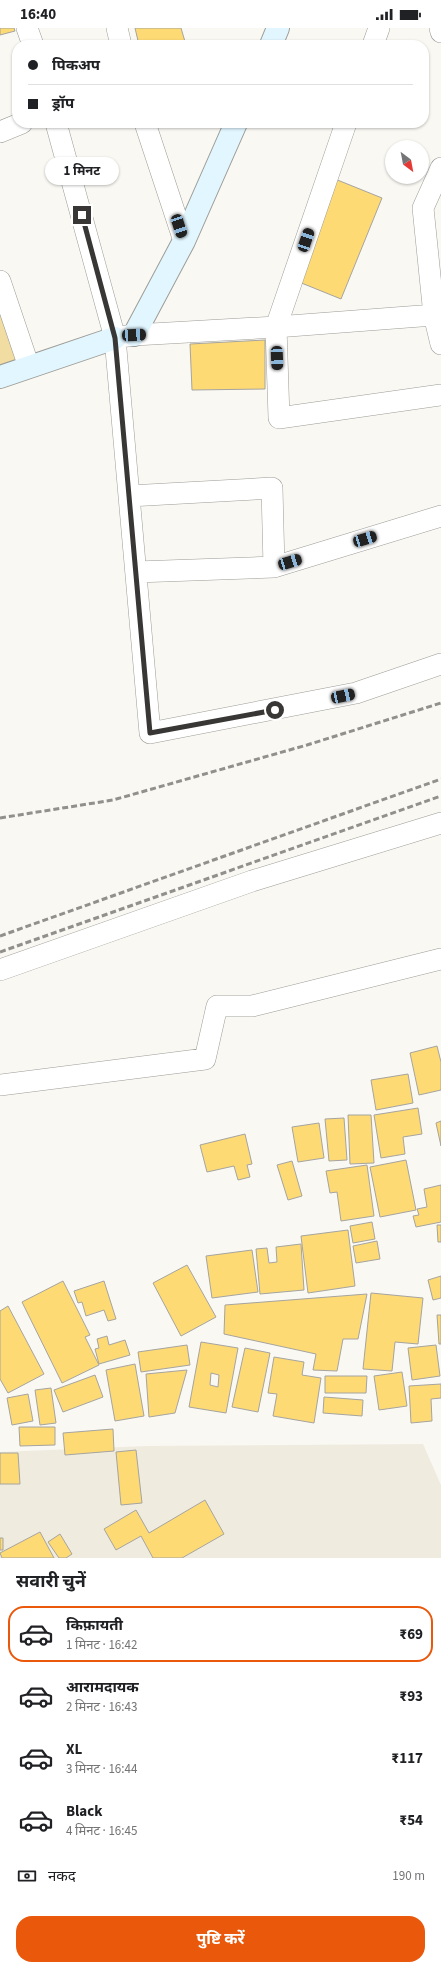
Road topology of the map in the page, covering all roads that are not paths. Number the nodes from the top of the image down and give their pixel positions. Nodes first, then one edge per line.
1 (27, 28) edge
2 (116, 28) edge
3 (379, 28) edge
4 (440, 28) edge
5 (441, 32) edge
6 (31, 40) edge
7 (120, 40) edge
8 (375, 40) edge
9 (12, 127) edge
10 (58, 128) edge
11 (147, 128) edge
12 (234, 128) edge
13 (344, 128) edge
14 (0, 132) edge
15 (441, 168) edge
16 (184, 241) junction
17 (0, 281) edge
18 (434, 315) junction
19 (276, 328) junction
20 (124, 337) junction
21 (441, 344) edge
22 (29, 366) junction
23 (0, 377) edge
24 (441, 395) edge
25 (129, 496) junction
26 (441, 516) edge
27 (274, 567) junction
28 (136, 572) junction
29 (441, 664) edge
30 (441, 823) edge
31 (441, 959) edge
32 (0, 970) edge
33 (0, 1085) edge

1 - 6 street
2 - 7 street
3 - 8 street
4 - 5 street
9 - 14 street
10 - 20 street
11 - 16 street
12 - 16 street
13 - 19 street
15 - 18 street
16 - 20 street
17 - 22 street
18 - 19 street
18 - 21 street
19 - 20 street
19 - 24 street
20 - 22 street
20 - 25 street
22 - 23 street
25 - 27 street
25 - 28 street
26 - 27 street
27 - 28 street
28 - 29 street
30 - 32 street
31 - 33 street

